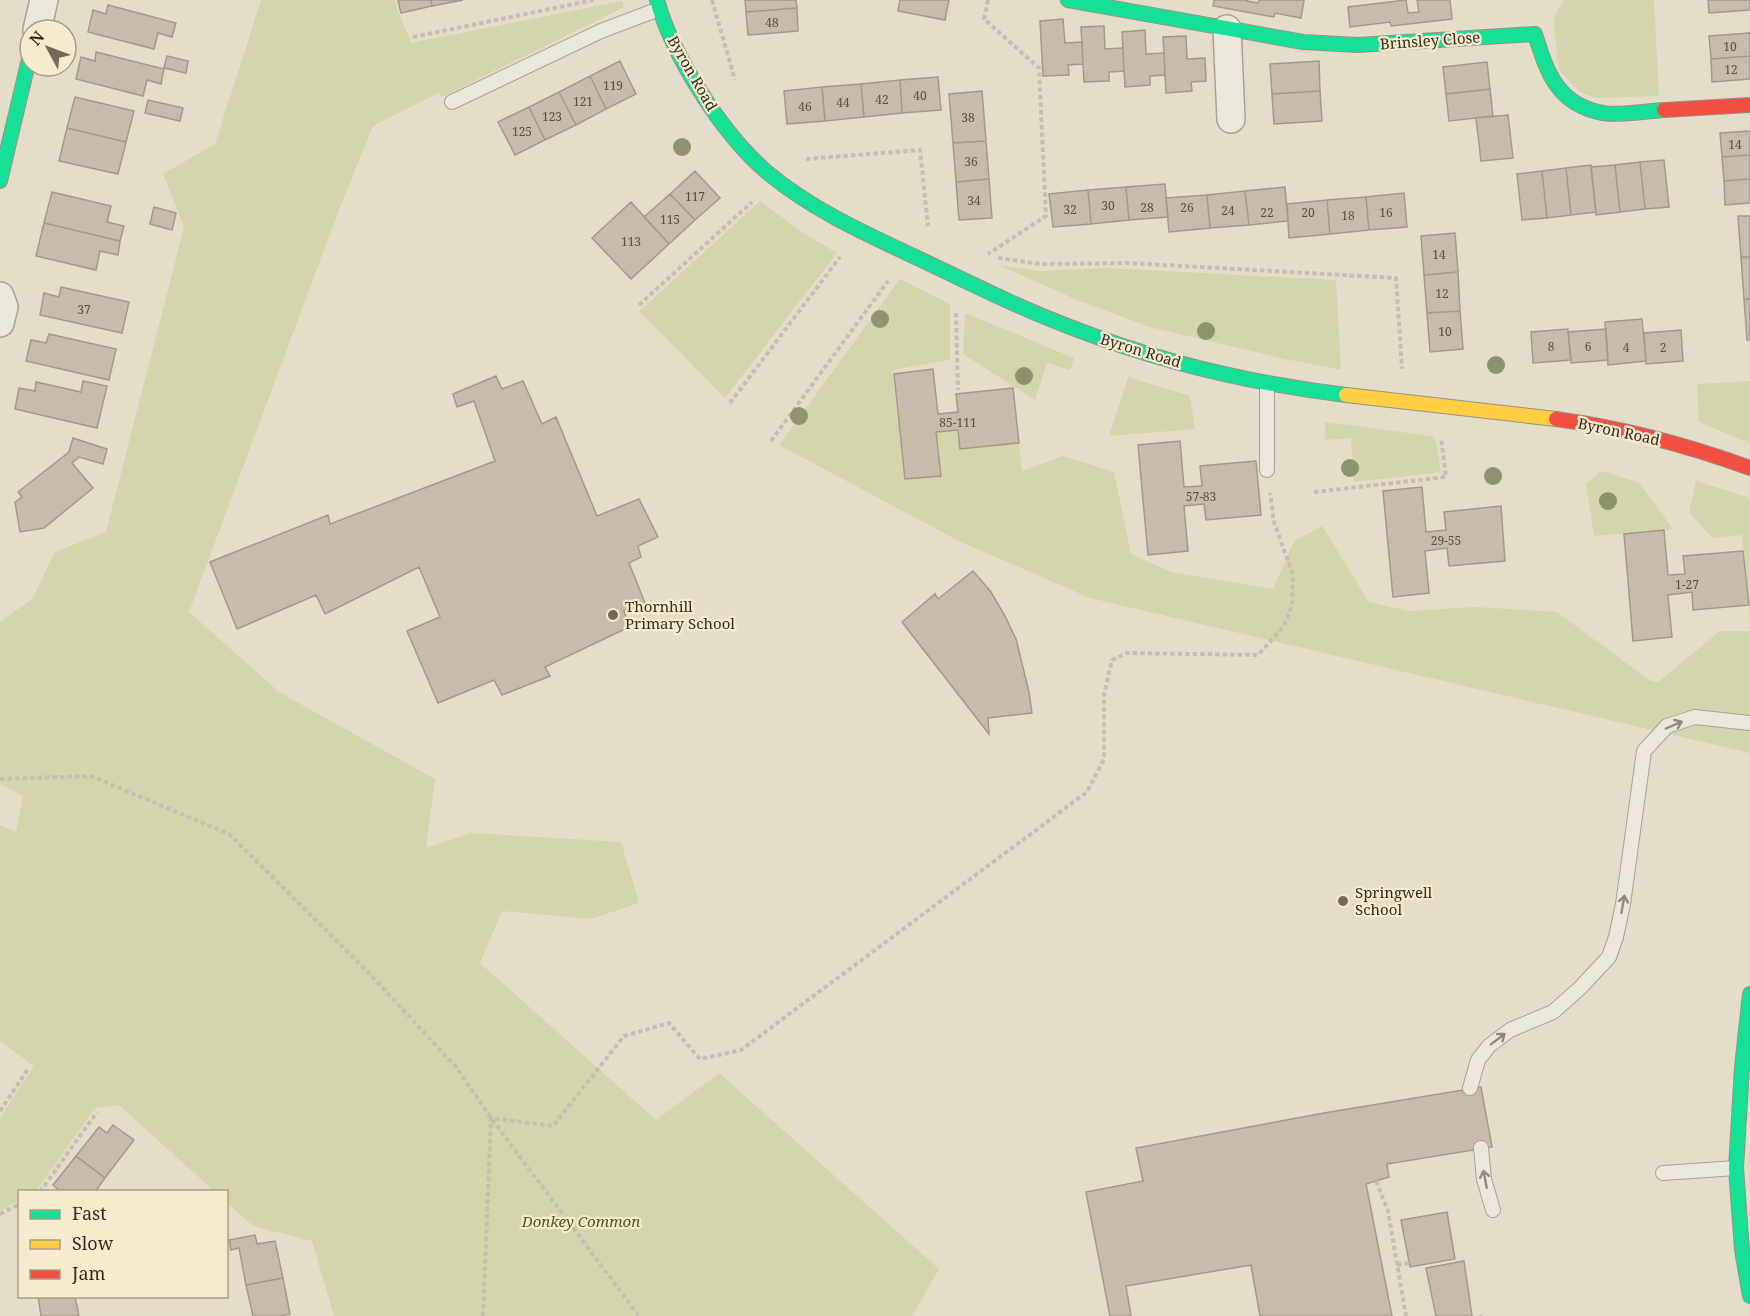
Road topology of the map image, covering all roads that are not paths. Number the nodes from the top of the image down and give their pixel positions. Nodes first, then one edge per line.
1 (44, 0) edge
2 (1068, 0) edge
3 (658, 4) edge
4 (40, 18) edge
5 (1227, 29) junction
6 (25, 78) edge
7 (452, 102) dead end
8 (1750, 105) edge
9 (1231, 118) dead end
10 (0, 181) edge
11 (0, 296) edge
12 (0, 323) edge
13 (1267, 383) junction
14 (1750, 468) edge
15 (1267, 470) road end
16 (1750, 723) edge
17 (1750, 994) edge
18 (1470, 1088) dead end
19 (1481, 1148) dead end
20 (1736, 1168) junction
21 (1663, 1173) dead end
22 (1492, 1210) dead end
23 (1750, 1296) edge

1 - 4 street
2 - 5 street, Brinsley Close
3 - 7 lane
3 - 13 street, Byron Road
5 - 8 street, Brinsley Close
5 - 9 street
6 - 10 street
11 - 12 street
13 - 14 street, Byron Road
13 - 15 lane
18 -> 16 lane
17 - 20 street
22 -> 19 lane
20 - 21 lane
20 - 23 street

